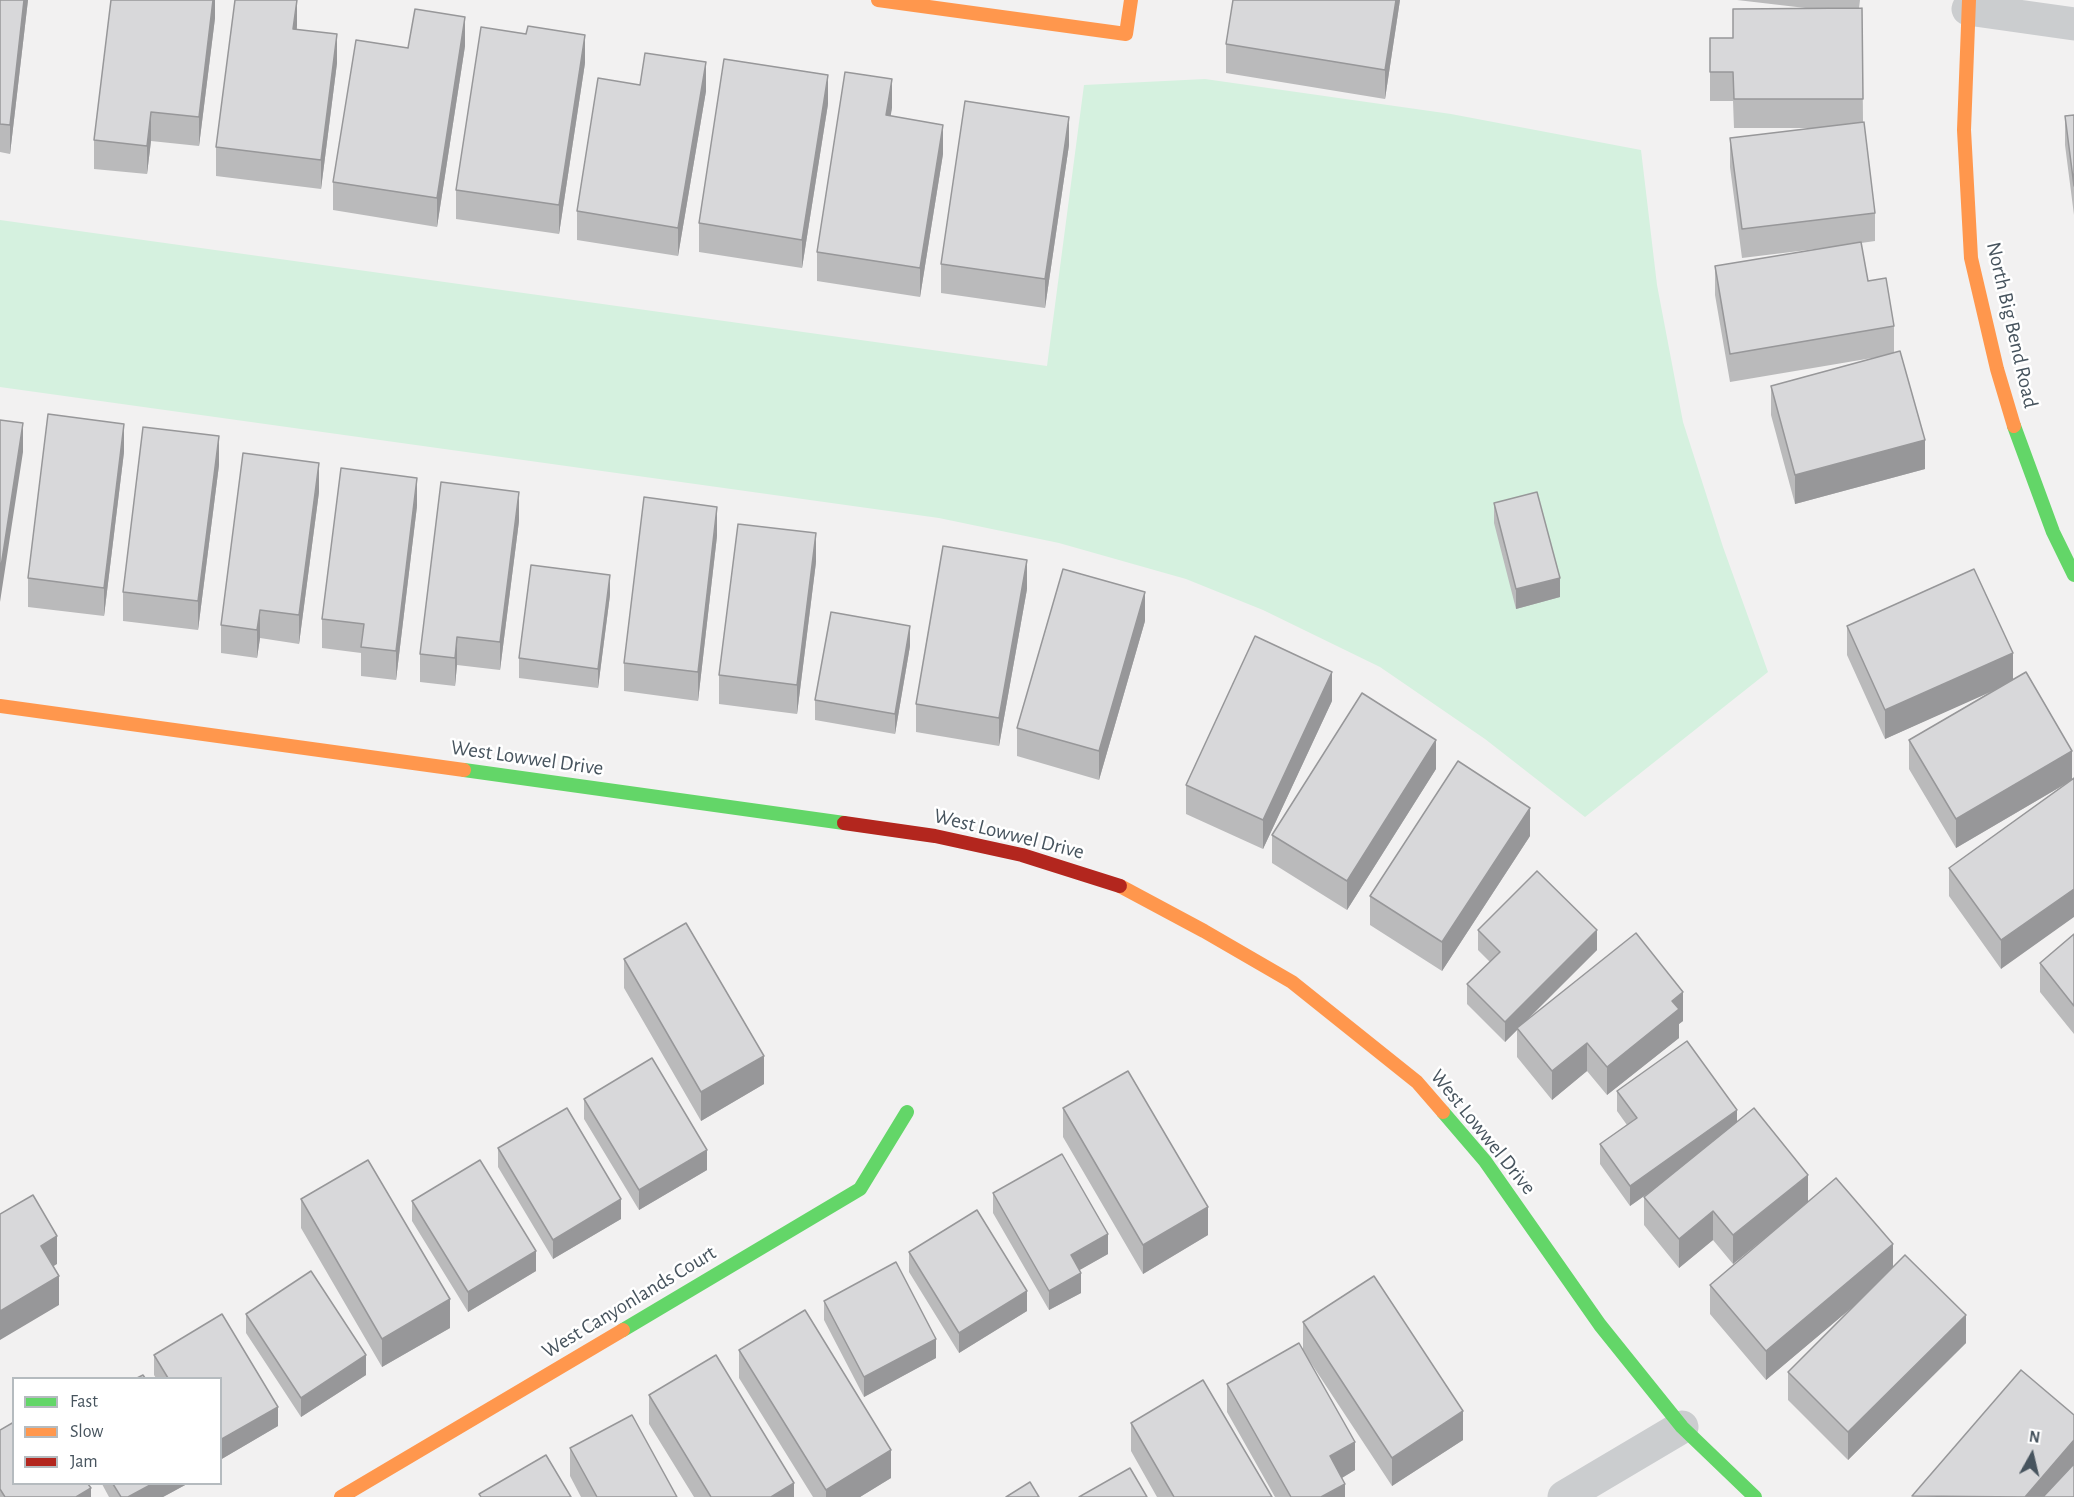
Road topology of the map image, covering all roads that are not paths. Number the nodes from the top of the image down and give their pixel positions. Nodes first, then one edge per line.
1 (878, 0) edge
2 (1131, 0) edge
3 (1969, 5) edge
4 (2074, 24) edge
5 (2074, 575) edge
6 (0, 706) edge
7 (907, 1112) dead end
8 (1682, 1427) junction
9 (341, 1497) edge
10 (1564, 1497) edge
11 (1755, 1497) edge

1 - 2 street
3 - 4 street
3 - 5 street, North Big Bend Road
6 - 8 street, West Lowwel Drive
7 - 9 street, West Canyonlands Court
8 - 10 street
8 - 11 street, West Lowwel Drive

